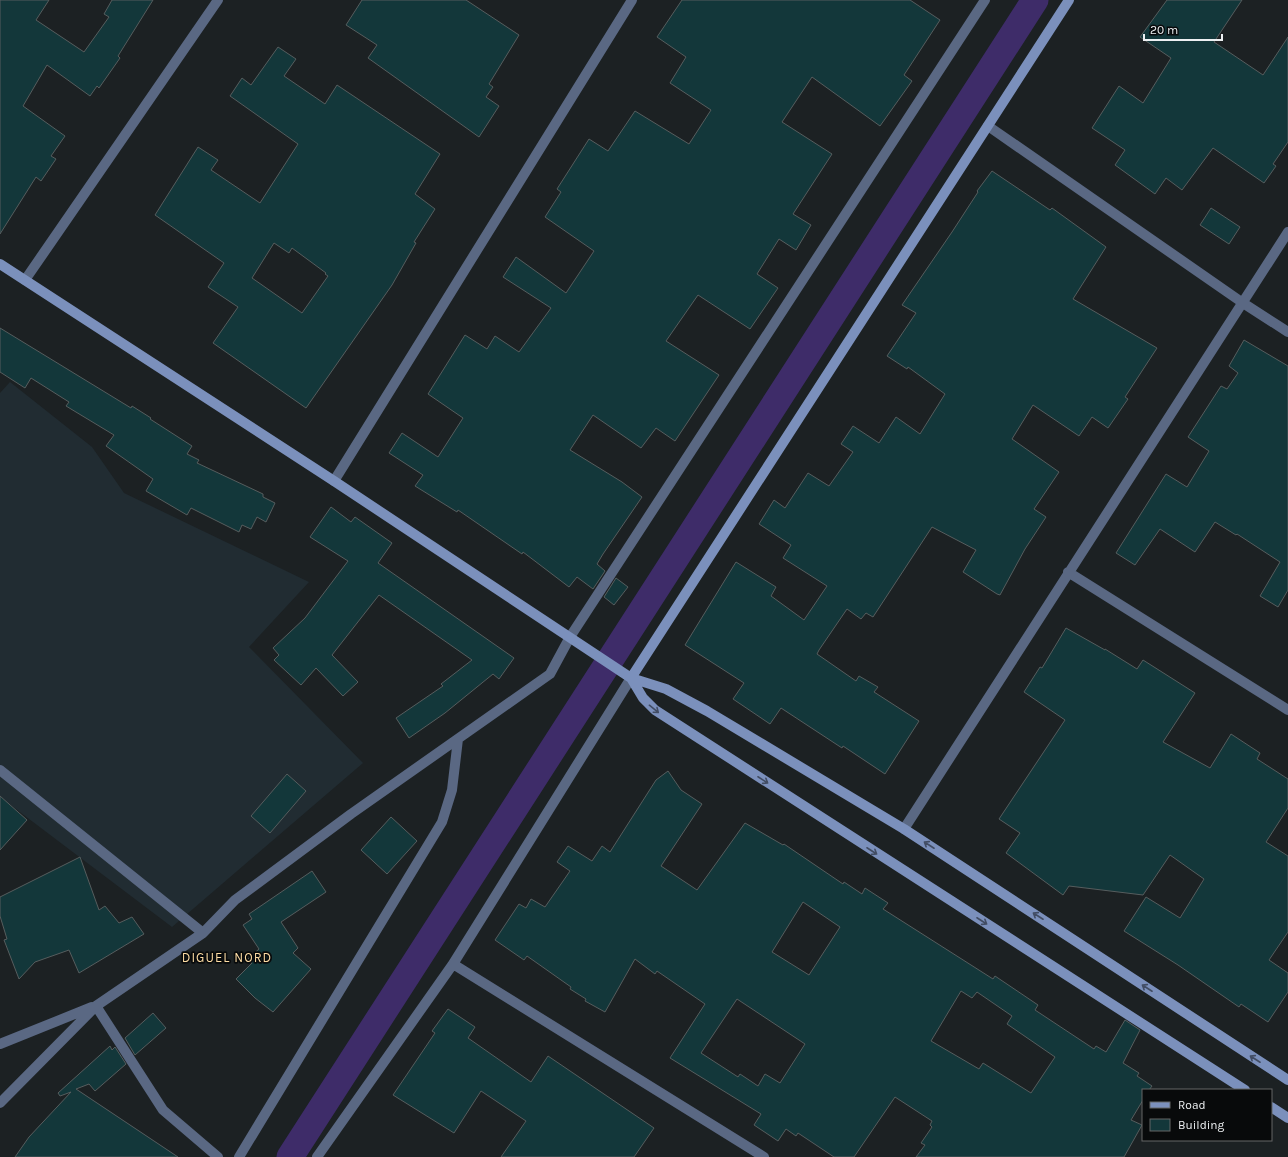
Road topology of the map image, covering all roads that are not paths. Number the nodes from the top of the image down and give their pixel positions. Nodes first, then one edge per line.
1 (218, 0) edge
2 (632, 0) edge
3 (984, 0) edge
4 (1069, 0) edge
5 (988, 126) junction
6 (1288, 232) edge
7 (0, 264) edge
8 (26, 280) junction
9 (1243, 303) junction
10 (1288, 332) edge
11 (334, 481) junction
12 (1068, 572) junction
13 (570, 637) junction
14 (631, 678) junction
15 (1288, 710) edge
16 (458, 739) junction
17 (0, 770) edge
18 (904, 829) junction
19 (203, 933) junction
20 (453, 964) junction
21 (96, 1006) junction
22 (0, 1044) edge
23 (1288, 1080) edge
24 (1243, 1089) edge
25 (0, 1103) edge
26 (1272, 1108) edge
27 (1288, 1118) edge
28 (218, 1157) edge
29 (239, 1157) edge
30 (317, 1157) edge
31 (764, 1157) edge

1 - 8 street
2 - 11 street
3 - 13 street
4 - 5 street
5 - 9 street
5 - 14 street
6 - 9 street
7 - 8 street
8 - 11 street
9 - 10 street
9 - 12 street
11 - 13 street
12 - 15 street
12 - 18 street
13 - 14 street
13 - 16 street
14 - 18 street
14 - 20 street
14 -> 24 street
16 - 19 street
16 - 29 street
17 - 19 street
23 -> 18 street
19 - 21 street
20 - 30 street
20 - 31 street
21 - 22 street
21 - 25 street
21 - 28 street
26 - 27 street

